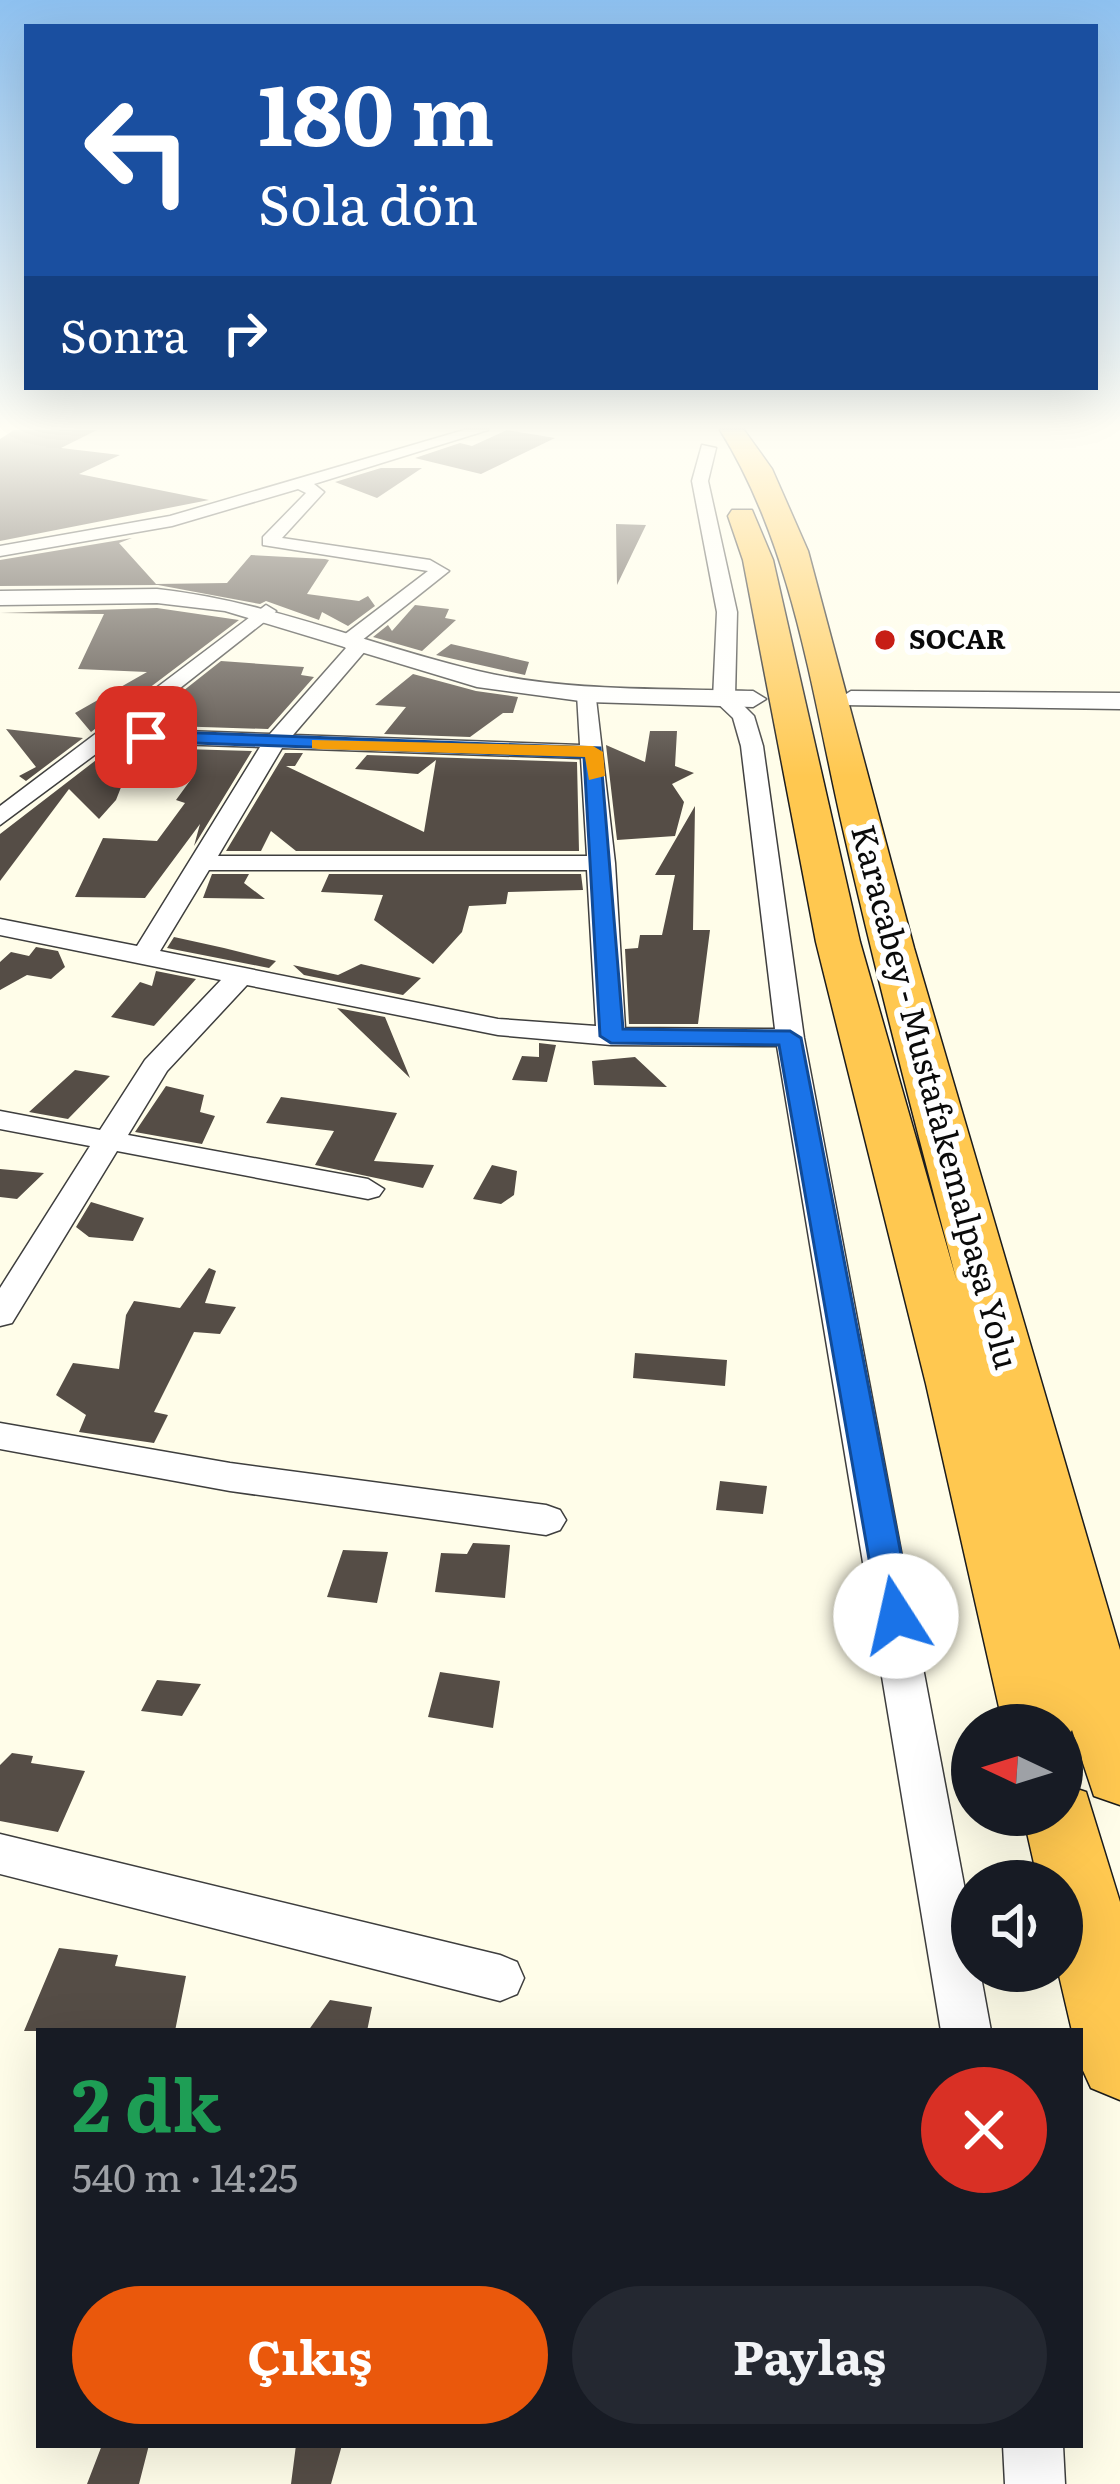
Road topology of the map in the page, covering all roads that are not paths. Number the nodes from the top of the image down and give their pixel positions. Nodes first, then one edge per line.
1 (302, 546) edge
2 (713, 546) edge
3 (753, 546) edge
4 (791, 546) edge
5 (0, 598) edge
6 (266, 611) junction
7 (353, 644) junction
8 (588, 694) junction
9 (739, 699) junction
10 (851, 699) dead end
11 (1120, 701) edge
12 (104, 735) junction
13 (274, 742) junction
14 (593, 752) junction
15 (0, 818) edge
16 (205, 862) junction
17 (603, 863) junction
18 (0, 927) edge
19 (144, 956) junction
20 (238, 978) junction
21 (611, 1036) junction
22 (790, 1038) junction
23 (0, 1120) edge
24 (103, 1143) junction
25 (368, 1189) dead end
26 (0, 1315) edge
27 (0, 1436) edge
28 (546, 1520) dead end
29 (1034, 1704) edge
30 (1120, 1774) edge
31 (1065, 1836) edge
32 (0, 1854) edge
33 (500, 1978) dead end
34 (965, 2028) edge
35 (1120, 2060) edge
36 (1033, 2448) edge
37 (1036, 2484) edge

1 - 7 street
2 - 9 street
3 - 29 highway, Karacabey - Mustafakemalpaşa Yolu
4 - 30 highway, Karacabey - Mustafakemalpaşa Yolu
5 - 6 street
6 - 7 street
6 - 12 street
7 - 8 street
7 - 13 street
8 - 9 street
8 - 14 street
9 - 22 street
10 - 11 street
12 - 13 street
12 - 15 street
13 - 14 street
13 - 16 street
14 - 17 street
16 - 17 street
16 - 19 street
17 - 21 street
18 - 19 street
19 - 20 street
20 - 21 street
20 - 24 street
21 - 22 street
22 - 34 street
23 - 24 street
24 - 25 street
24 - 26 street
27 - 28 street
31 - 35 highway
32 - 33 street
36 - 37 street

